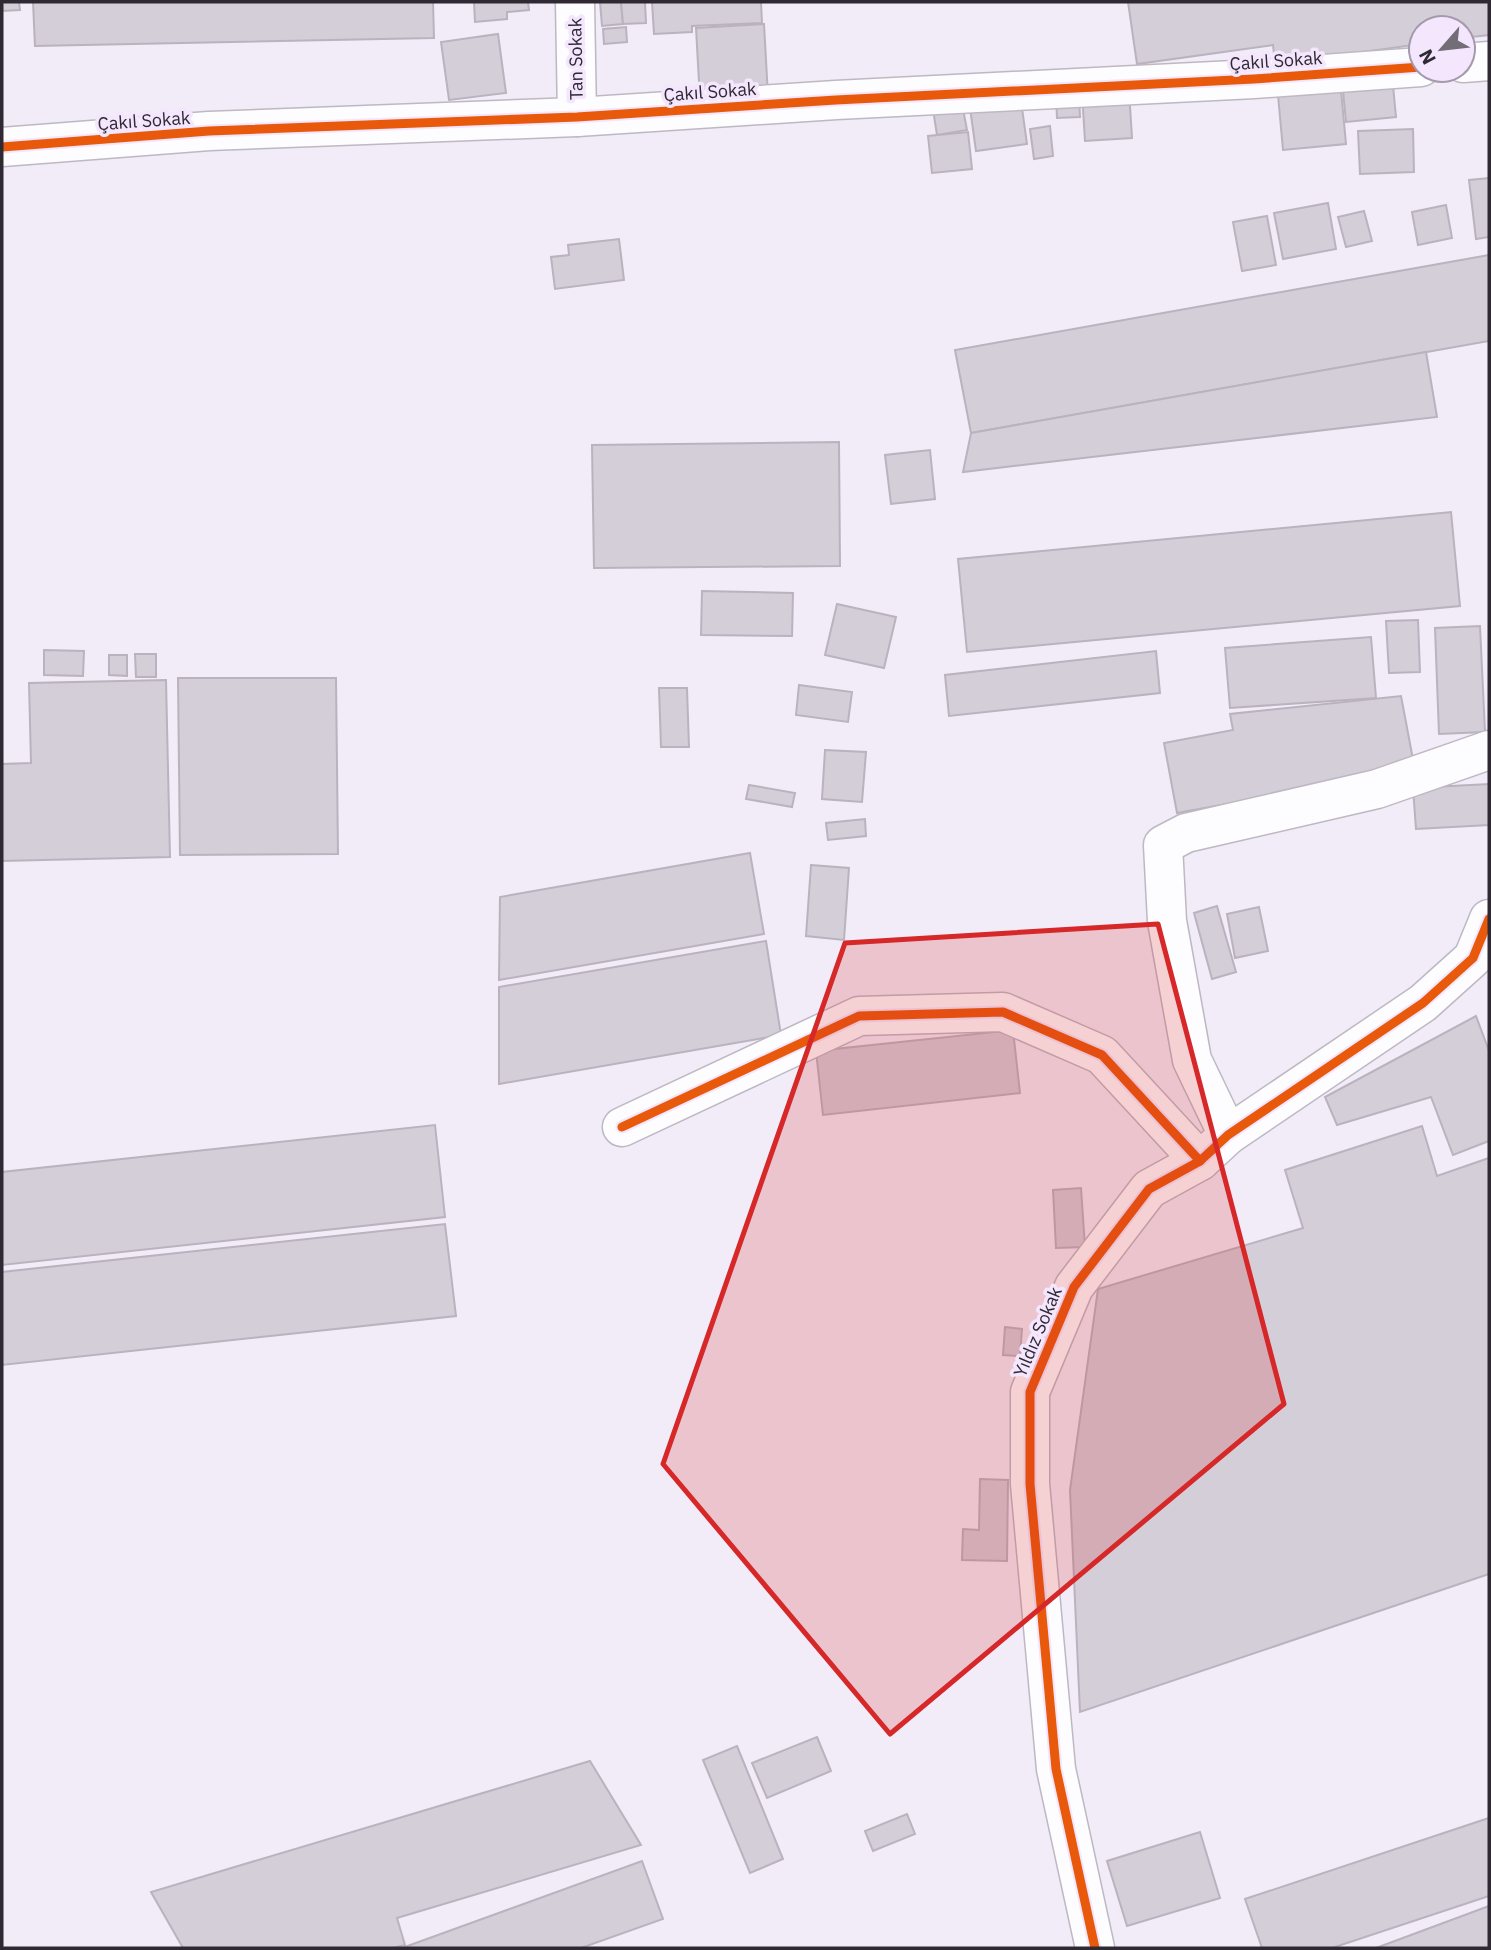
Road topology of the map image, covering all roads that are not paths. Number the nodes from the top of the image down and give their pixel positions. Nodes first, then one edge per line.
1 (575, 2) edge
2 (1407, 67) edge
3 (577, 117) junction
4 (2, 147) edge
5 (1489, 750) edge
6 (1489, 919) edge
7 (622, 1127) dead end
8 (1228, 1135) junction
9 (1200, 1161) junction
10 (1095, 1948) edge

1 - 3 street, Tan Sokak
2 - 3 street, Çakıl Sokak
3 - 4 street, Çakıl Sokak
5 - 8 street
6 - 8 street, Yıldız Sokak
7 - 9 street
8 - 9 street, Yıldız Sokak
9 - 10 street, Yıldız Sokak

